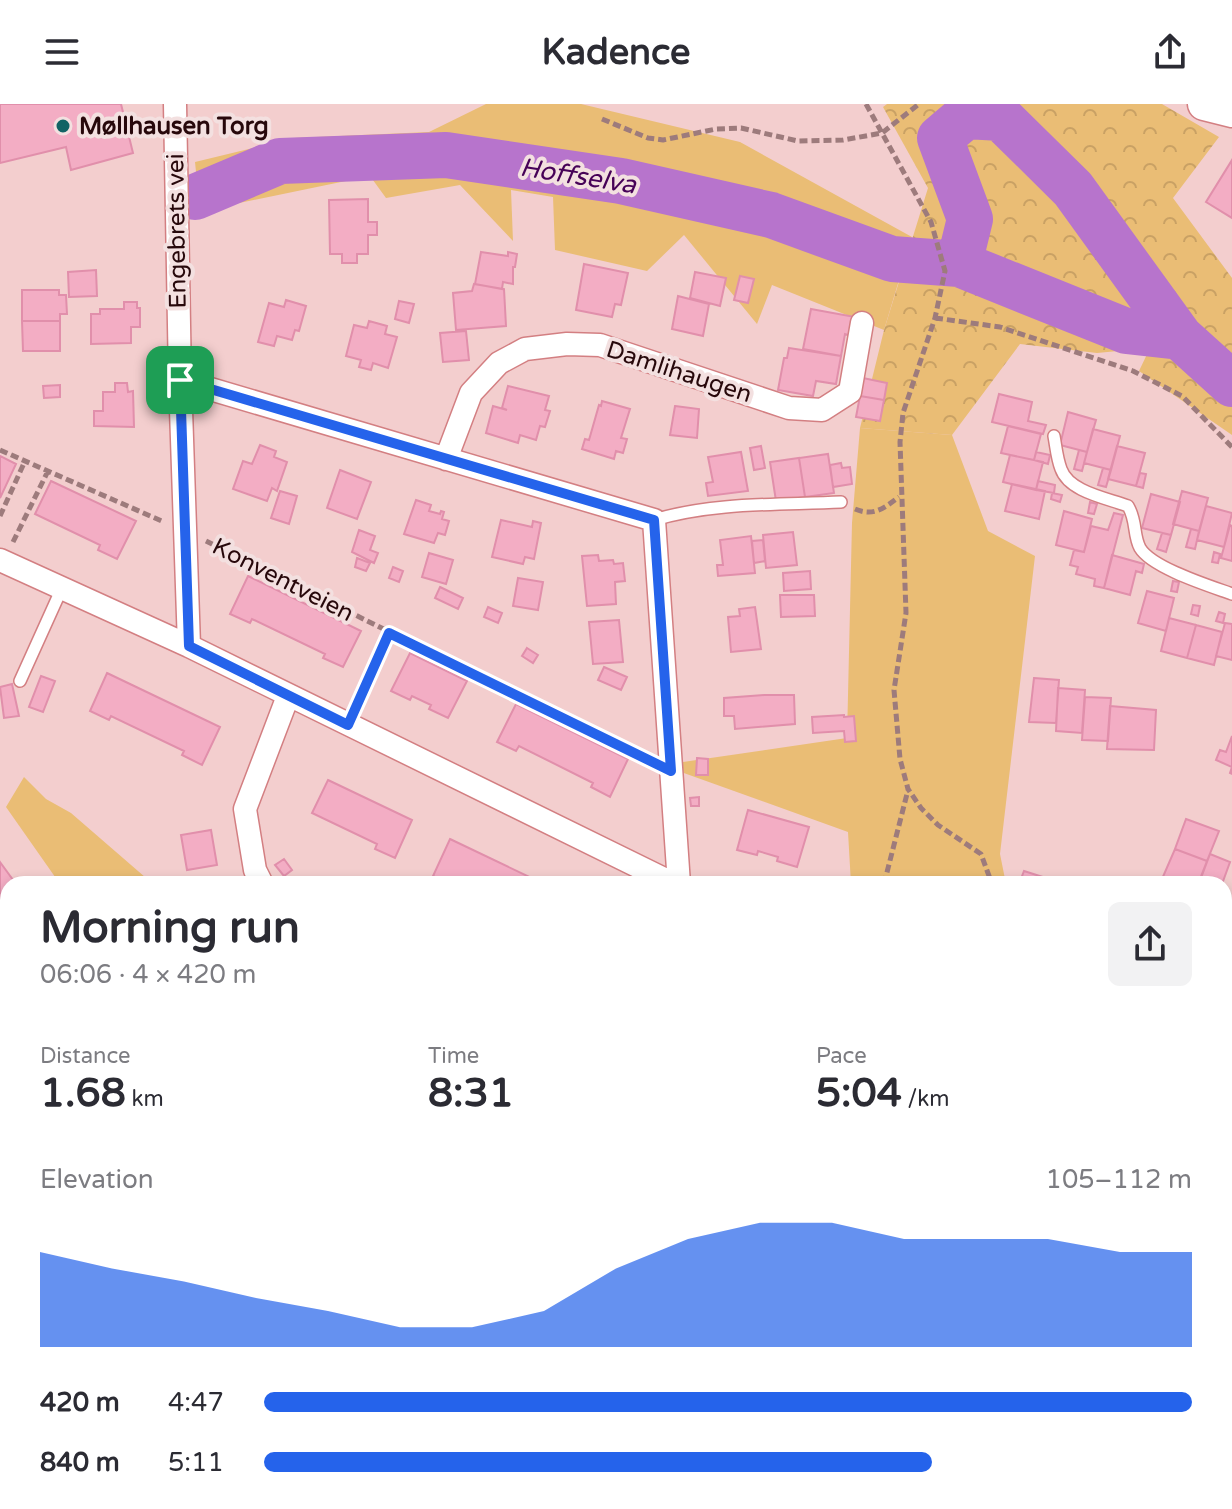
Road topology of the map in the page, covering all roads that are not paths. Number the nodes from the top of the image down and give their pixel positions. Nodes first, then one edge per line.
1 (175, 104) edge
2 (1204, 104) edge
3 (1232, 111) edge
4 (862, 323) dead end
5 (180, 380) junction
6 (1054, 436) dead end
7 (446, 459) junction
8 (841, 502) road end
9 (654, 520) junction
10 (2, 561) edge
11 (62, 588) junction
12 (1232, 594) edge
13 (189, 646) junction
14 (20, 681) dead end
15 (288, 696) junction
16 (258, 876) edge
17 (659, 876) edge
18 (676, 876) edge

1 - 5 street, Engebrets vei
2 - 3 street
4 - 7 street, Damlihaugen
5 - 7 street
5 - 13 street, Engebrets vei
6 - 12 lane
7 - 9 street
8 - 9 lane
9 - 18 street
10 - 11 street
11 - 13 street
11 - 14 lane
13 - 15 street
15 - 16 street
15 - 17 street

